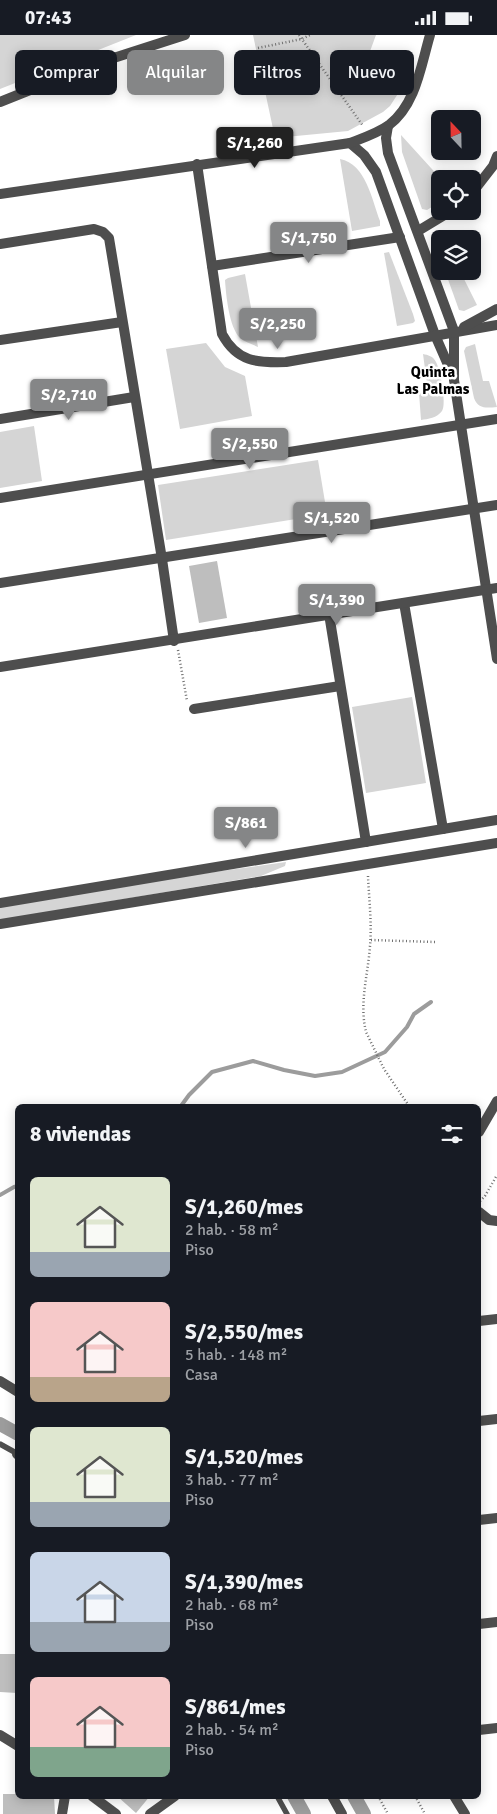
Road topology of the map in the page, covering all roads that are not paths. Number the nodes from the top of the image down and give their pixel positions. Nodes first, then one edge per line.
1 (184, 35) edge
2 (430, 35) edge
3 (0, 102) edge
4 (388, 126) junction
5 (350, 143) junction
6 (497, 156) edge
7 (197, 164) junction
8 (481, 181) edge
9 (0, 194) edge
10 (436, 220) edge
11 (418, 231) junction
12 (400, 237) junction
13 (0, 244) edge
14 (212, 266) junction
15 (497, 309) edge
16 (122, 322) junction
17 (497, 325) edge
18 (454, 331) junction
19 (435, 335) junction
20 (0, 340) edge
21 (454, 380) junction
22 (134, 397) junction
23 (0, 419) edge
24 (497, 419) edge
25 (462, 425) junction
26 (147, 474) junction
27 (0, 497) edge
28 (497, 505) edge
29 (474, 508) junction
30 (162, 559) junction
31 (0, 583) edge
32 (497, 588) edge
33 (486, 590) junction
34 (404, 603) junction
35 (329, 614) junction
36 (176, 640) junction
37 (497, 659) edge
38 (0, 667) edge
39 (340, 686) junction
40 (191, 709) road end
41 (497, 820) edge
42 (443, 829) junction
43 (366, 842) junction
44 (497, 843) edge
45 (0, 903) edge
46 (0, 924) edge
47 (497, 1101) edge
48 (481, 1129) edge
49 (481, 1214) edge
50 (497, 1221) edge
51 (497, 1319) edge
52 (481, 1321) edge
53 (0, 1381) edge
54 (15, 1389) edge
55 (497, 1419) edge
56 (481, 1421) edge
57 (0, 1444) edge
58 (15, 1453) edge
59 (497, 1518) edge
60 (481, 1520) edge
61 (497, 1622) edge
62 (481, 1624) edge
63 (497, 1727) edge
64 (481, 1730) edge
65 (0, 1735) edge
66 (15, 1744) edge
67 (64, 1799) edge
68 (96, 1799) edge
69 (171, 1799) edge
70 (279, 1799) edge
71 (334, 1799) edge
72 (456, 1799) edge
73 (62, 1814) edge
74 (116, 1814) edge
75 (150, 1814) edge
76 (287, 1814) edge
77 (342, 1814) edge
78 (465, 1814) edge

1 - 3 street
2 - 4 street
4 - 5 street
4 - 11 street
5 - 7 street
5 - 12 street
6 - 8 street
7 - 9 street
7 - 14 street
10 - 11 street
11 - 18 street
12 - 14 street
12 - 19 street
13 - 16 street
14 - 19 street
15 - 18 street
16 - 20 street
16 - 22 street
17 - 18 street
18 - 19 street
18 - 21 street
19 - 21 street
21 - 25 street
22 - 23 street
22 - 26 street
24 - 25 street
25 - 26 street
25 - 29 street
26 - 27 street
26 - 30 street
28 - 29 street
29 - 30 street
29 - 33 street
30 - 31 street
30 - 36 street
32 - 33 street
33 - 34 street
33 - 37 street
34 - 35 street
34 - 42 street
35 - 36 street
35 - 39 street
36 - 38 street
39 - 40 street
39 - 43 street
41 - 42 street
42 - 43 street
43 - 45 street
44 - 46 street
47 - 48 street
49 - 50 street
51 - 52 street
53 - 54 street
55 - 56 street
57 - 58 lane
59 - 60 street
61 - 62 street
63 - 64 street
65 - 66 street
67 - 73 street
68 - 74 street
69 - 75 street
70 - 76 lane
71 - 77 street
72 - 78 street

